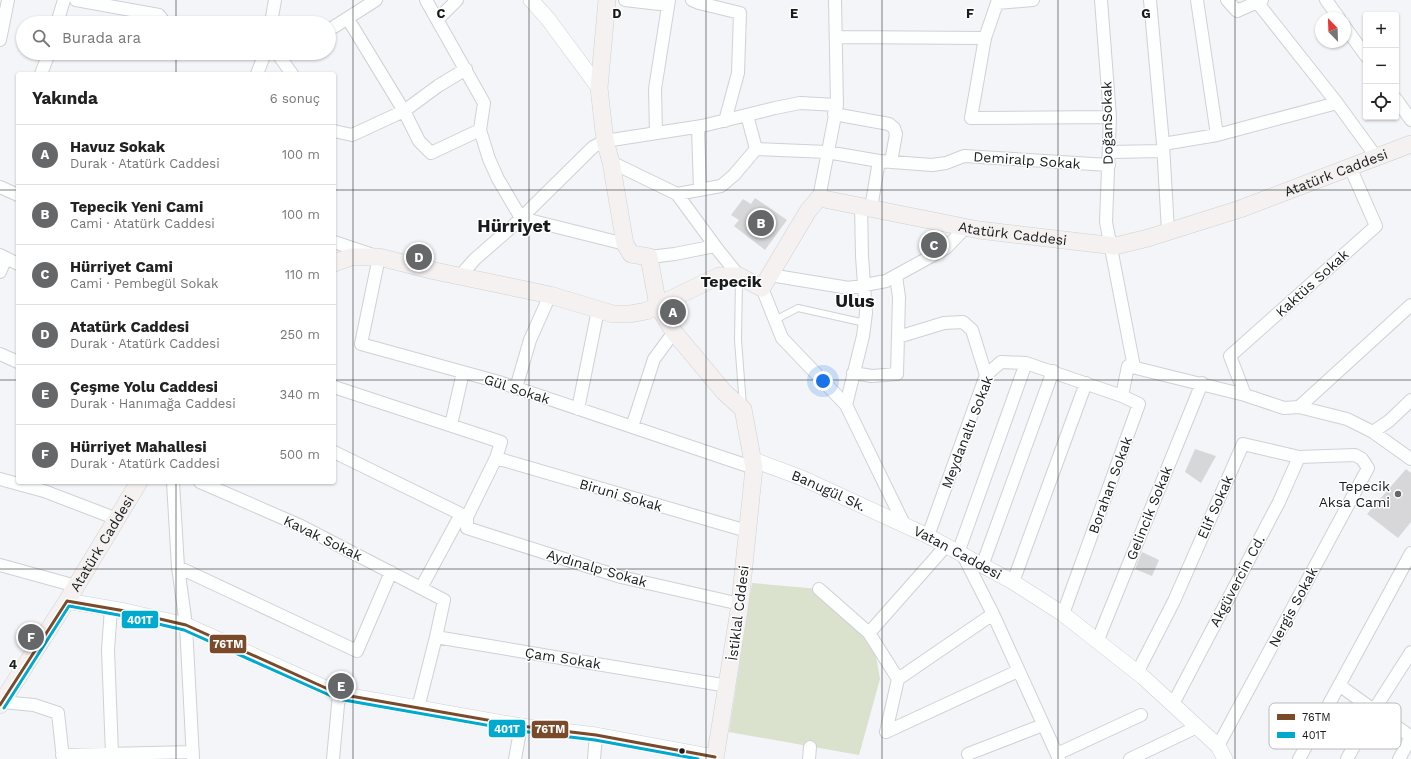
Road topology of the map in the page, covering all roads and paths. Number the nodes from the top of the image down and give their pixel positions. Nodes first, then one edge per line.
1 (8, 0) edge
2 (64, 0) edge
3 (76, 0) edge
4 (275, 0) edge
5 (426, 0) edge
6 (457, 0) edge
7 (531, 0) edge
8 (608, 0) edge
9 (625, 0) edge
10 (692, 0) edge
11 (835, 0) edge
12 (1033, 0) edge
13 (1101, 0) edge
14 (1150, 0) edge
15 (1197, 0) edge
16 (1227, 0) edge
17 (1326, 0) edge
18 (373, 1) edge
19 (997, 1) edge
20 (1260, 1) edge
21 (669, 2) edge
22 (1335, 12) edge
23 (59, 16) edge
24 (161, 16) edge
25 (272, 16) edge
26 (348, 19) junction
27 (437, 20) junction
28 (336, 26) edge
29 (1351, 35) edge
30 (837, 37) junction
31 (985, 38) junction
32 (0, 40) edge
33 (1363, 52) edge
34 (46, 60) edge
35 (262, 60) edge
36 (282, 60) edge
37 (466, 69) junction
38 (42, 72) edge
39 (258, 72) edge
40 (291, 72) edge
41 (599, 88) junction
42 (1337, 103) junction
43 (1399, 103) edge
44 (835, 110) junction
45 (404, 112) junction
46 (747, 115) junction
47 (1110, 117) junction
48 (725, 120) junction
49 (1411, 120) edge
50 (698, 127) junction
51 (480, 130) junction
52 (336, 132) edge
53 (656, 133) junction
54 (1217, 135) junction
55 (605, 141) junction
56 (1411, 144) edge
57 (1163, 148) junction
58 (756, 149) junction
59 (827, 152) junction
60 (1109, 152) junction
61 (1377, 158) junction
62 (611, 162) junction
63 (885, 162) junction
64 (1109, 165) junction
65 (1350, 167) junction
66 (0, 187) edge
67 (700, 190) junction
68 (16, 194) edge
69 (677, 194) junction
70 (819, 198) junction
71 (866, 206) junction
72 (521, 218) junction
73 (966, 227) junction
74 (1168, 231) junction
75 (336, 243) edge
76 (625, 244) junction
77 (715, 246) junction
78 (1110, 246) junction
79 (3, 257) edge
80 (380, 257) junction
81 (649, 257) junction
82 (336, 262) edge
83 (16, 263) edge
84 (0, 272) edge
85 (460, 276) junction
86 (739, 276) junction
87 (896, 276) junction
88 (766, 282) junction
89 (864, 286) junction
90 (550, 296) junction
91 (1411, 305) edge
92 (658, 306) junction
93 (598, 310) junction
94 (775, 320) junction
95 (865, 323) junction
96 (674, 332) junction
97 (898, 337) junction
98 (0, 354) edge
99 (16, 361) edge
100 (1026, 363) junction
101 (1131, 366) junction
102 (1053, 371) junction
103 (463, 372) junction
104 (853, 373) junction
105 (986, 375) junction
106 (1086, 383) junction
107 (1202, 383) junction
108 (336, 388) edge
109 (516, 388) junction
110 (1245, 395) junction
111 (1122, 396) junction
112 (1411, 400) edge
113 (846, 405) junction
114 (1299, 407) junction
115 (578, 409) junction
116 (743, 409) junction
117 (451, 425) junction
118 (632, 427) junction
119 (1373, 432) junction
120 (336, 453) edge
121 (1299, 457) junction
122 (496, 458) junction
123 (1411, 459) edge
124 (753, 464) junction
125 (1368, 468) joint
126 (0, 479) edge
127 (16, 483) edge
128 (18, 484) edge
129 (138, 484) edge
130 (173, 484) edge
131 (205, 484) edge
132 (464, 516) junction
133 (117, 519) junction
134 (905, 526) junction
135 (746, 531) junction
136 (928, 536) junction
137 (956, 552) junction
138 (1409, 560) edge
139 (0, 565) edge
140 (982, 566) junction
141 (178, 567) junction
142 (391, 572) junction
143 (1013, 582) junction
144 (76, 586) junction
145 (421, 588) junction
146 (819, 589) dead end
147 (67, 601) junction
148 (740, 604) junction
149 (111, 608) junction
150 (993, 614) junction
151 (1063, 614) junction
152 (186, 625) junction
153 (869, 633) junction
154 (436, 637) junction
155 (1097, 642) junction
156 (1411, 652) edge
157 (1018, 671) junction
158 (1137, 673) junction
159 (898, 679) junction
160 (1339, 685) junction
161 (728, 686) junction
162 (339, 694) junction
163 (1, 703) edge
164 (1329, 703) edge
165 (1364, 703) edge
166 (1378, 703) edge
167 (1173, 704) junction
168 (418, 708) junction
169 (1141, 715) dead end
170 (1043, 725) junction
171 (520, 726) junction
172 (1197, 727) junction
173 (1401, 730) edge
174 (596, 735) junction
175 (1411, 737) edge
176 (1304, 749) edge
177 (1353, 749) edge
178 (1222, 753) edge
179 (112, 754) junction
180 (968, 754) dead end
181 (193, 756) edge
182 (63, 757) edge
183 (1058, 757) edge
184 (715, 758) edge
185 (333, 759) edge
186 (515, 759) edge
187 (594, 759) edge
188 (1130, 759) edge
189 (1299, 759) edge
190 (1347, 759) edge
191 (1399, 759) edge

1 - 32 street
2 - 23 street
3 - 24 street
4 - 25 street
5 - 27 street
6 - 27 street
7 - 41 street
8 - 41 main road
9 - 21 street
10 - 48 street
11 - 30 street
12 - 19 street
13 - 47 street, DoğanSokak
14 - 57 street
15 - 54 street
16 - 20 street
17 - 22 street
18 - 26 street
19 - 31 street
20 - 42 street
21 - 53 street
26 - 28 street
26 - 45 street
27 - 37 street
29 - 33 street
30 - 31 street
30 - 44 street
31 - 47 street
34 - 38 street
35 - 39 street
36 - 40 street
37 - 45 street
37 - 51 street
41 - 55 main road
42 - 54 street
42 - 61 street
43 - 49 street
44 - 46 street
44 - 59 street
44 - 63 street
45 - 51 street
45 - 52 street
46 - 48 street
46 - 58 street
47 - 60 street, DoğanSokak
48 - 50 street
50 - 53 street
50 - 67 street
51 - 72 street
53 - 55 street
54 - 57 street
55 - 62 main road
55 - 72 street
56 - 61 main road, Atatürk Caddesi
57 - 60 street
57 - 74 street
58 - 59 street, Demiralp Sokak
58 - 67 street
59 - 63 street, Demiralp Sokak
59 - 70 street
60 - 64 street, DoğanSokak
61 - 65 main road, Atatürk Caddesi
62 - 69 street
62 - 76 main road
63 - 64 street, Demiralp Sokak
63 - 71 street
64 - 78 street, DoğanSokak
65 - 74 main road, Atatürk Caddesi
65 - 110 street, Kaktüs Sokak
66 - 68 street
67 - 69 street
69 - 77 street
70 - 71 main road, Atatürk Caddesi
70 - 88 main road
71 - 73 main road, Atatürk Caddesi
71 - 89 street
72 - 76 street
72 - 85 street
73 - 78 main road, Atatürk Caddesi
73 - 87 street
74 - 78 main road, Atatürk Caddesi
75 - 80 street
76 - 81 main road
77 - 81 street
77 - 86 street
78 - 101 street, DoğanSokak
79 - 83 street
79 - 84 street
80 - 82 main road
80 - 85 main road
80 - 103 street, Gül Sokak
81 - 92 main road
85 - 90 main road
86 - 88 main road
86 - 92 main road
86 - 116 lane
87 - 89 street
87 - 97 street
88 - 89 street
88 - 94 street, Vatan Caddesi
89 - 95 street
90 - 93 main road
90 - 109 street
91 - 114 street
92 - 93 main road
92 - 96 main road
93 - 115 street
94 - 95 lane
94 - 113 street, Vatan Caddesi
95 - 104 street
96 - 116 main road
96 - 118 street
97 - 104 street
97 - 105 street
98 - 99 street
100 - 102 street, Meydanaltı Sokak
100 - 105 street, Meydanaltı Sokak
100 - 137 street
101 - 107 street
101 - 111 street
102 - 106 street, Meydanaltı Sokak
102 - 140 street
103 - 109 street, Gül Sokak
103 - 117 street
104 - 113 street
105 - 136 street, Meydanaltı Sokak
106 - 111 street, Meydanaltı Sokak
106 - 143 street
107 - 110 street
107 - 155 street, Gelincik Sokak
108 - 117 street
109 - 115 street, Gül Sokak
110 - 114 street
111 - 151 street, Borahan Sokak
112 - 119 street
113 - 134 street, Vatan Caddesi
114 - 119 street
115 - 118 street, Gül Sokak
116 - 124 main road, İstiklal Cddesi
117 - 122 street
118 - 124 street, Gül Sokak
119 - 123 street
120 - 132 street
121 - 125 street, Elif Sokak
121 - 158 street, Elif Sokak
121 - 167 street, Akgüvercin Cd.
122 - 132 street
122 - 135 street, Biruni Sokak
124 - 134 street, Banugül Sk.
124 - 135 main road, İstiklal Cddesi
125 - 178 street, Nergis Sokak
126 - 127 street
128 - 133 street
129 - 133 main road, Atatürk Caddesi
130 - 141 street
131 - 142 street, Kavak Sokak
132 - 145 street
132 - 148 street, Aydınalp Sokak
133 - 144 main road, Atatürk Caddesi
134 - 136 street, Vatan Caddesi
135 - 148 main road, İstiklal Cddesi
136 - 137 street, Vatan Caddesi
137 - 140 street, Vatan Caddesi
137 - 150 street
137 - 153 street
138 - 160 street
139 - 144 street
140 - 143 street, Vatan Caddesi
141 - 142 street
141 - 152 street
142 - 145 street, Kavak Sokak
143 - 151 street, Vatan Caddesi
144 - 147 main road, Atatürk Caddesi
145 - 154 street, Kavak Sokak
146 - 153 street
147 - 149 street
147 - 163 main road, Atatürk Caddesi
148 - 161 main road, İstiklal Cddesi
149 - 152 street
149 - 179 street
150 - 157 street
150 - 159 street
151 - 155 street, Vatan Caddesi
152 - 162 street
152 - 181 street
153 - 159 street
154 - 161 street, Çam Sokak
154 - 168 street
155 - 158 street, Vatan Caddesi
156 - 166 street
157 - 159 street
157 - 170 street
158 - 167 street, Vatan Caddesi
160 - 164 street
160 - 165 street
161 - 184 main road, İstiklal Cddesi
162 - 168 street
162 - 185 street
163 - 182 street
167 - 172 street, Vatan Caddesi
168 - 171 street
169 - 183 street
170 - 180 street
170 - 183 street
171 - 174 street
171 - 186 street
172 - 178 street, Vatan Caddesi
172 - 188 street
173 - 175 street
174 - 184 street
174 - 187 street
175 - 191 street
176 - 189 street
177 - 190 street
179 - 181 street
179 - 182 street

